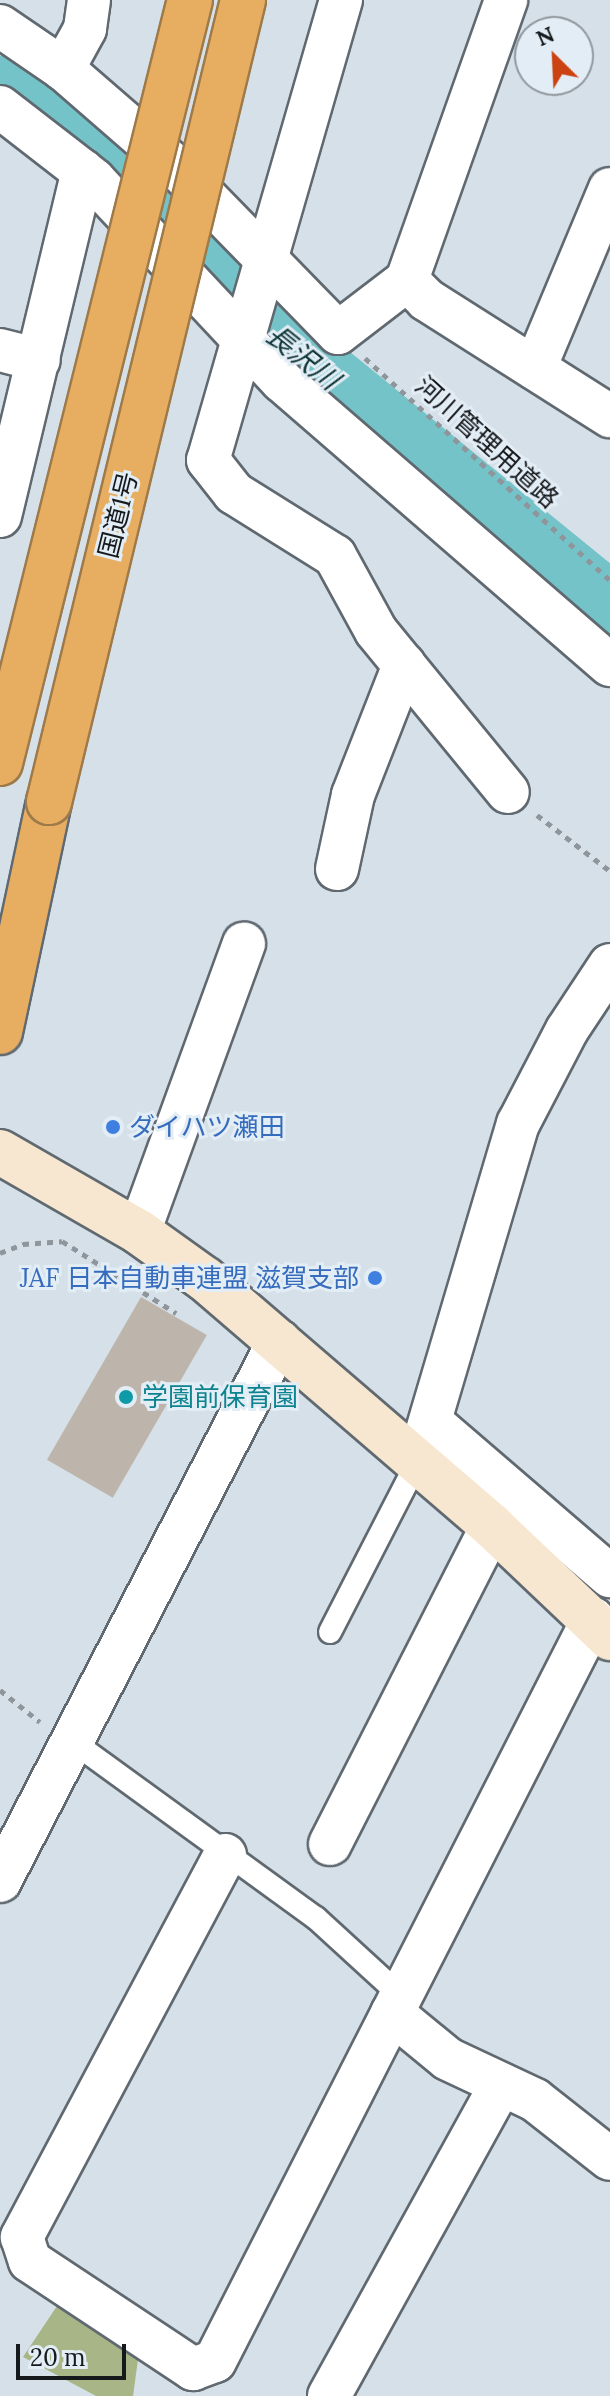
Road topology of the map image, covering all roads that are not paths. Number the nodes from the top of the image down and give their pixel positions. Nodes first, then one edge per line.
1 (89, 0) edge
2 (190, 0) edge
3 (243, 0) edge
4 (341, 0) edge
5 (506, 0) edge
6 (5, 39) edge
7 (63, 69) junction
8 (0, 107) edge
9 (83, 171) junction
10 (610, 189) edge
11 (266, 255) junction
12 (407, 280) junction
13 (241, 338) junction
14 (19, 355) edge
15 (535, 368) junction
16 (610, 416) edge
17 (0, 516) edge
18 (404, 665) junction
19 (610, 665) edge
20 (0, 763) edge
21 (508, 792) road end
22 (337, 869) dead end
23 (244, 944) dead end
24 (610, 965) edge
25 (0, 1032) edge
26 (0, 1152) edge
27 (139, 1232) junction
28 (279, 1341) junction
29 (425, 1442) junction
30 (492, 1526) junction
31 (610, 1576) edge
32 (601, 1628) edge
33 (330, 1632) dead end
34 (72, 1741) junction
35 (330, 1844) dead end
36 (225, 1855) junction
37 (0, 1881) edge
38 (397, 2004) junction
39 (501, 2084) junction
40 (610, 2159) edge
41 (207, 2379) edge
42 (329, 2396) edge

1 - 7 street
2 - 20 highway, bridge
3 - 25 highway, 国道1号, bridge
4 - 11 street
5 - 12 street
6 - 7 street
7 - 11 street
8 - 9 street
9 - 13 street
9 - 14 street
10 - 15 street
11 - 12 street
11 - 13 street
12 - 15 street
13 - 18 street
13 - 19 street
14 - 17 street
15 - 16 street
18 - 21 street
18 - 22 street
23 - 27 street
24 - 29 street
26 - 27 street
27 - 28 street
28 - 29 street
28 - 34 street
29 - 30 street
29 - 31 street
29 - 33 lane
30 - 32 street
30 - 35 street
32 - 38 street
34 - 36 lane
34 - 37 street
36 - 38 lane
36 - 41 street
38 - 39 street
38 - 41 street
39 - 40 street
39 - 42 street

